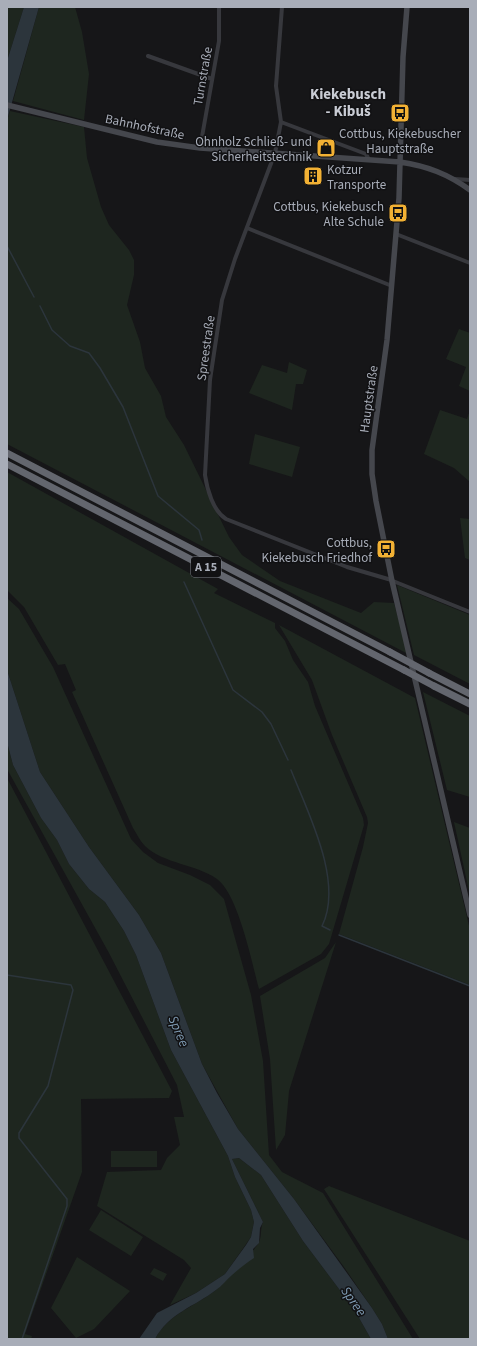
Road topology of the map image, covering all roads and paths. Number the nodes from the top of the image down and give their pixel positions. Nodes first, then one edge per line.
1 (219, 7) edge
2 (282, 7) edge
3 (407, 7) edge
4 (148, 56) dead end
5 (212, 80) junction
6 (7, 105) edge
7 (281, 122) junction
8 (200, 148) junction
9 (276, 152) junction
10 (369, 160) junction
11 (400, 162) junction
12 (455, 179) junction
13 (470, 180) edge
14 (470, 190) edge
15 (247, 228) junction
16 (396, 234) junction
17 (470, 263) edge
18 (392, 286) junction
19 (7, 454) edge
20 (7, 464) edge
21 (392, 581) junction
22 (470, 612) edge
23 (470, 694) edge
24 (470, 704) edge
25 (470, 915) edge

1 - 5 street, Turnstraße
2 - 7 street, Spreestraße
3 - 11 street
4 - 5 street
5 - 8 street, Turnstraße
6 - 8 street, Bahnhofstraße
7 - 9 street, Spreestraße
7 - 10 street
8 - 9 street, Bahnhofstraße
9 - 10 street, Bahnhofstraße
9 - 15 street, Spreestraße
10 - 11 street, Bahnhofstraße
11 - 12 street, Bahnhofstraße
11 - 16 street, Hauptstraße
12 - 13 street
12 - 14 street, Bahnhofstraße
15 - 18 street
15 - 21 street, Spreestraße
16 - 17 street
16 - 18 street, Hauptstraße
18 - 21 street, Hauptstraße
19 - 23 highway, A 15, bridge
20 - 24 highway, A 15, bridge
21 - 22 street, Spreestraße
21 - 25 street, Hauptstraße

